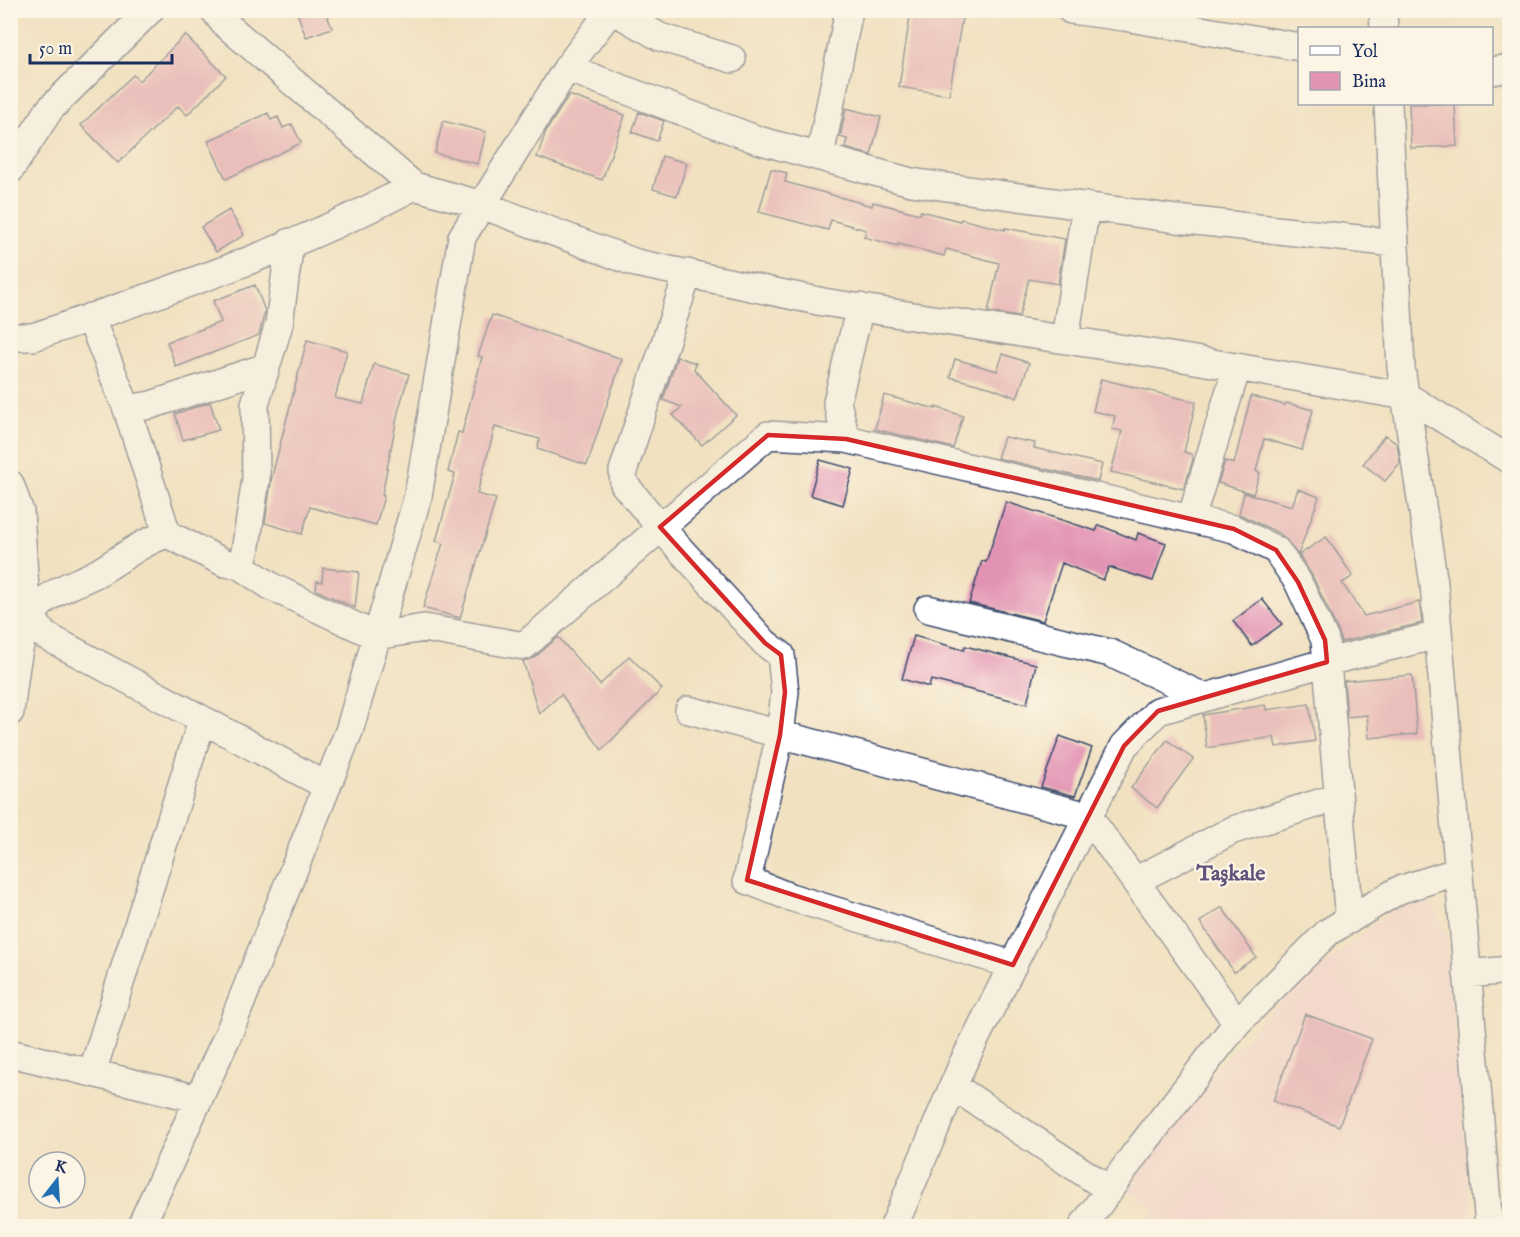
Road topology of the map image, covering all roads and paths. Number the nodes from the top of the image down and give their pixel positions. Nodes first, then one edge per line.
1 (150, 10) edge
2 (214, 10) edge
3 (612, 10) edge
4 (849, 10) edge
5 (1071, 10) edge
6 (1383, 10) edge
7 (1174, 18) edge
8 (1384, 27) edge
9 (1298, 47) edge
10 (732, 59) dead end
11 (567, 68) junction
12 (1509, 68) edge
13 (1493, 71) edge
14 (1388, 105) edge
15 (820, 156) junction
16 (10, 170) edge
17 (414, 186) junction
18 (482, 205) junction
19 (1086, 206) junction
20 (290, 243) junction
21 (1395, 243) junction
22 (688, 273) junction
23 (860, 307) junction
24 (90, 317) junction
25 (10, 337) edge
26 (1065, 339) junction
27 (266, 367) junction
28 (1237, 367) junction
29 (1406, 396) junction
30 (127, 409) junction
31 (846, 439) junction
32 (1509, 460) edge
33 (10, 484) edge
34 (1191, 519) junction
35 (660, 527) junction
36 (167, 534) junction
37 (239, 565) junction
38 (928, 609) dead end
39 (31, 616) junction
40 (377, 635) junction
41 (1438, 635) junction
42 (1327, 662) junction
43 (1204, 697) junction
44 (688, 710) dead end
45 (10, 711) edge
46 (202, 720) junction
47 (780, 735) junction
48 (327, 786) junction
49 (1338, 797) junction
50 (1088, 816) junction
51 (1459, 871) junction
52 (1135, 881) junction
53 (1349, 920) junction
54 (1013, 965) junction
55 (1509, 970) edge
56 (1467, 974) junction
57 (1237, 1023) junction
58 (10, 1053) edge
59 (92, 1073) junction
60 (953, 1086) junction
61 (199, 1099) junction
62 (1110, 1190) junction
63 (141, 1227) edge
64 (894, 1227) edge
65 (1083, 1227) edge
66 (1489, 1227) edge

1 - 16 street
2 - 17 street
3 - 10 street
3 - 11 street
4 - 15 street
5 - 7 street
6 - 8 street
7 - 9 street
11 - 15 street
11 - 18 street
12 - 13 street
14 - 21 street
15 - 19 street
17 - 18 street
17 - 20 street
18 - 22 street
18 - 40 street
19 - 21 street
19 - 26 street
20 - 24 street
20 - 27 street
21 - 29 street
22 - 23 street
22 - 35 street
23 - 26 street
23 - 31 street
24 - 25 street
24 - 30 street
26 - 28 street
27 - 30 street
27 - 37 street
28 - 29 street
28 - 34 street
29 - 32 street
29 - 41 street
30 - 36 street
31 - 34 street
31 - 35 street
33 - 39 street
34 - 42 street
35 - 40 street
35 - 47 street
36 - 37 street
36 - 39 street
37 - 40 street
38 - 43 street
39 - 45 street
39 - 46 street
40 - 48 street
41 - 42 street
41 - 51 street
42 - 43 street
42 - 49 street
43 - 50 street
44 - 47 street
46 - 48 street
46 - 59 street
47 - 50 street
47 - 54 street
48 - 61 street
49 - 52 street
49 - 53 street
50 - 52 street
50 - 54 street
51 - 53 street
51 - 56 street
52 - 57 street
53 - 57 street
54 - 60 street
55 - 56 street
56 - 66 street
57 - 62 street
58 - 59 street
59 - 61 street
60 - 62 street
60 - 64 street
61 - 63 street
62 - 65 street

